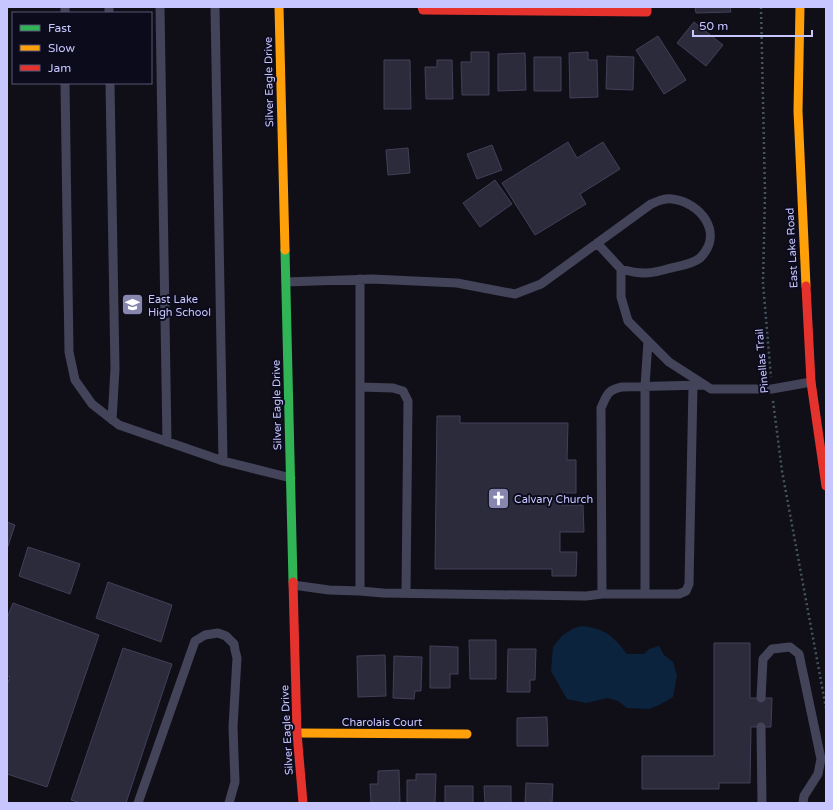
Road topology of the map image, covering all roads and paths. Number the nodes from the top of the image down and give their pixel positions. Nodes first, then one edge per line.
1 (160, 7) edge
2 (215, 7) edge
3 (279, 7) edge
4 (422, 7) edge
5 (647, 7) edge
6 (761, 7) edge
7 (800, 7) edge
8 (66, 84) edge
9 (110, 84) edge
10 (598, 243) junction
11 (621, 269) junction
12 (360, 279) junction
13 (286, 282) junction
14 (648, 341) junction
15 (811, 382) junction
16 (694, 385) junction
17 (704, 385) junction
18 (360, 386) junction
19 (645, 386) junction
20 (772, 389) junction
21 (112, 420) junction
22 (167, 442) junction
23 (223, 461) junction
24 (291, 478) junction
25 (826, 486) edge
26 (294, 585) junction
27 (360, 591) junction
28 (406, 593) junction
29 (602, 594) junction
30 (645, 594) junction
31 (761, 698) dead end
32 (826, 708) edge
33 (761, 727) dead end
34 (297, 733) junction
35 (467, 734) dead end
36 (138, 803) edge
37 (229, 803) edge
38 (303, 803) edge
39 (762, 803) edge
40 (803, 803) edge

1 - 22 lane
2 - 23 lane
3 - 13 street, Silver Eagle Drive
4 - 5 street
6 - 20 path, Pinellas Trail
7 - 15 street, East Lake Road
8 - 21 lane
9 - 21 lane
10 - 11 lane
10 - 11 lane
10 - 12 lane
11 - 14 lane
12 - 13 lane
12 - 18 lane
13 - 24 street, Silver Eagle Drive
14 - 17 lane
14 - 19 lane
15 - 20 lane
15 - 25 street, East Lake Road
16 - 17 lane
16 - 19 lane
16 - 30 lane
17 - 20 lane
18 - 27 lane
18 - 28 lane
19 - 29 lane
19 - 30 lane
20 - 32 path, Pinellas Trail
21 - 22 lane
22 - 23 lane
23 - 24 lane
24 - 26 street, Silver Eagle Drive
26 - 27 lane
26 - 34 street, Silver Eagle Drive
27 - 28 lane
28 - 29 lane
29 - 30 lane
31 - 40 lane
33 - 39 lane
34 - 35 street, Charolais Court
34 - 38 street, Silver Eagle Drive
36 - 37 lane

